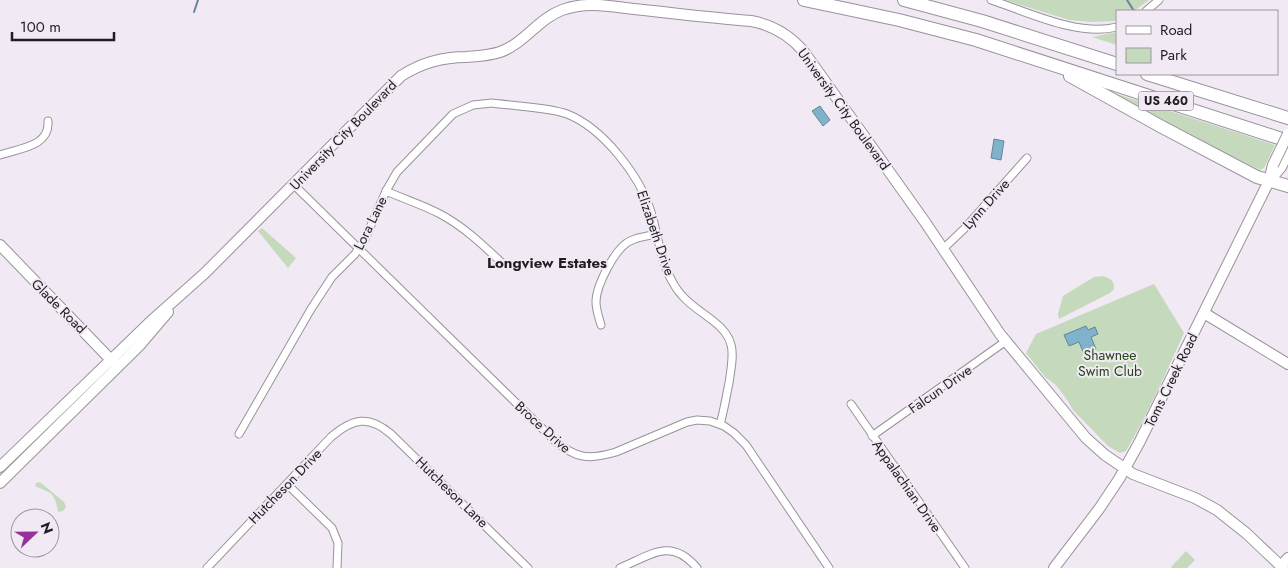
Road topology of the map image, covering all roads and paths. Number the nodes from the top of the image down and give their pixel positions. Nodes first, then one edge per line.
1 (804, 0) edge
2 (904, 0) edge
3 (991, 0) edge
4 (1159, 0) edge
5 (1147, 10) edge
6 (1116, 27) edge
7 (1045, 61) junction
8 (1116, 64) edge
9 (1151, 75) edge
10 (561, 112) joint
11 (1288, 118) edge
12 (48, 121) dead end
13 (1288, 134) edge
14 (1288, 141) edge
15 (1288, 153) edge
16 (0, 155) edge
17 (1027, 158) dead end
18 (1277, 166) junction
19 (1269, 181) junction
20 (294, 185) junction
21 (1288, 186) edge
22 (386, 191) junction
23 (657, 234) junction
24 (0, 245) edge
25 (358, 248) junction
26 (943, 249) junction
27 (502, 263) dead end
28 (178, 299) junction
29 (1204, 313) junction
30 (601, 325) dead end
31 (1006, 341) junction
32 (111, 359) junction
33 (1288, 364) edge
34 (118, 367) junction
35 (851, 404) dead end
36 (372, 422) joint
37 (720, 424) junction
38 (239, 434) dead end
39 (872, 436) junction
40 (0, 468) edge
41 (1125, 469) junction
42 (0, 483) edge
43 (287, 484) junction
44 (1284, 564) edge
45 (207, 568) edge
46 (337, 568) edge
47 (528, 568) edge
48 (620, 568) edge
49 (698, 568) edge
50 (829, 568) edge
51 (964, 568) edge
52 (1055, 568) edge

1 - 7 highway, US 460
2 - 8 highway
3 - 6 street
4 - 5 street
7 - 14 highway, US 460
7 - 19 highway
9 - 11 highway, US 460
10 - 22 street, Lora Lane
10 - 23 street, Elizabeth Drive
12 - 16 street
13 - 18 main road, Toms Creek Road, bridge
15 - 18 main road, Toms Creek Road
17 - 26 street, Lynn Drive
18 - 19 main road, Toms Creek Road
19 - 21 highway
19 - 29 main road, Toms Creek Road
20 - 25 street, Broce Drive
20 - 26 main road, University City Boulevard
20 - 28 main road, University City Boulevard
22 - 25 street, Lora Lane
22 - 27 street
23 - 30 street
23 - 37 street, Elizabeth Drive
24 - 32 main road, Glade Road
25 - 37 street, Broce Drive
25 - 38 street, Lora Lane
26 - 31 main road, University City Boulevard
28 - 32 main road, University City Boulevard
28 - 34 main road, University City Boulevard
29 - 33 main road
29 - 41 main road, Toms Creek Road
31 - 39 street, Falcun Drive
31 - 41 main road, University City Boulevard
32 - 34 main road, Glade Road
32 - 40 main road, University City Boulevard
34 - 42 main road, University City Boulevard
35 - 39 street, Appalachian Drive
36 - 43 street, Hutcheson Drive
36 - 47 street, Hutcheson Lane
37 - 50 street, Broce Drive
39 - 51 street, Appalachian Drive
41 - 44 main road, University City Boulevard
41 - 52 main road, Toms Creek Road
43 - 45 street, Hutcheson Drive
43 - 46 street
48 - 49 street

